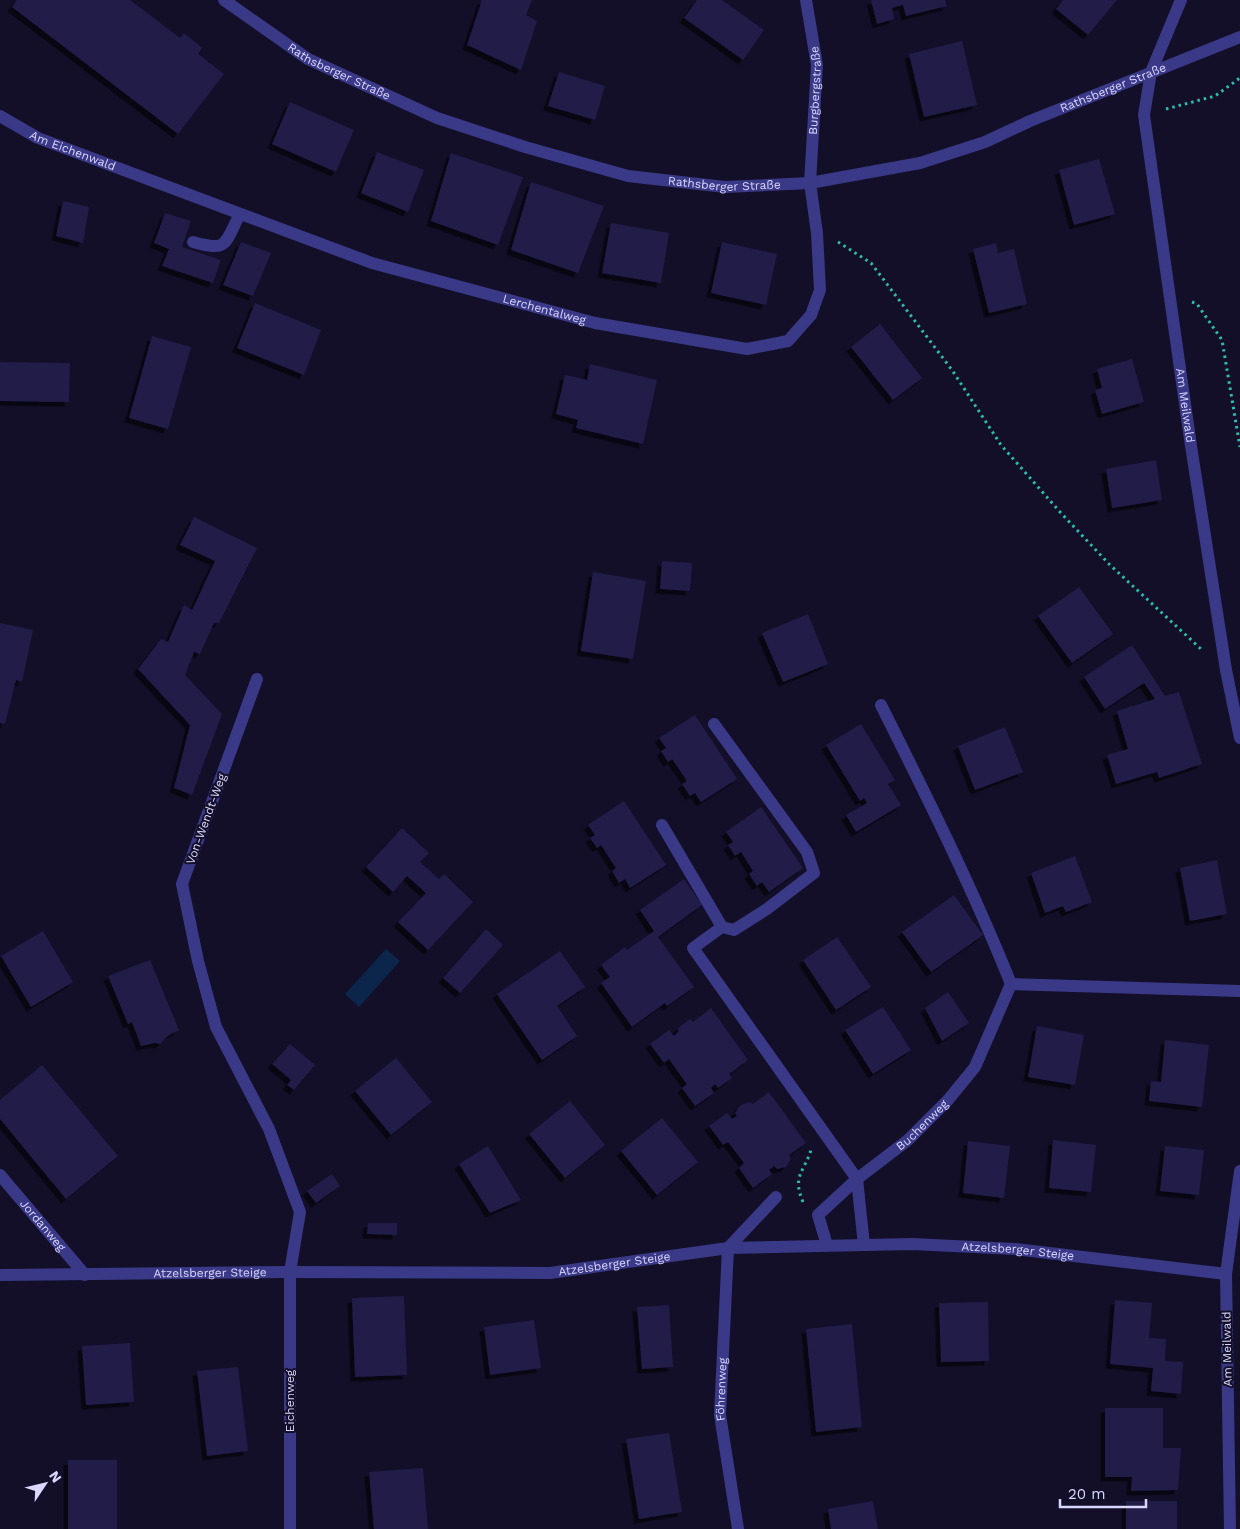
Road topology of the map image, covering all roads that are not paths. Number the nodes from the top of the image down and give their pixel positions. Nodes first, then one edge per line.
1 (224, 0) edge
2 (806, 0) edge
3 (1181, 0) edge
4 (1240, 37) edge
5 (1151, 72) junction
6 (0, 116) edge
7 (148, 180) joint
8 (810, 183) junction
9 (244, 215) junction
10 (193, 242) dead end
11 (257, 679) dead end
12 (881, 705) dead end
13 (714, 724) dead end
14 (1240, 738) edge
15 (662, 825) dead end
16 (722, 927) junction
17 (1011, 984) junction
18 (1240, 991) edge
19 (1240, 1171) edge
20 (0, 1176) edge
21 (857, 1179) junction
22 (776, 1197) dead end
23 (827, 1245) junction
24 (864, 1245) junction
25 (728, 1248) junction
26 (290, 1272) junction
27 (1226, 1274) junction
28 (0, 1275) edge
29 (85, 1275) junction
30 (290, 1529) edge
31 (738, 1529) edge
32 (1230, 1529) edge

1 - 8 street, Rathsberger Straße
2 - 8 street, Burgbergstraße
3 - 5 street, Am Meilwald
4 - 5 street, Rathsberger Straße
5 - 8 street, Rathsberger Straße
5 - 14 street, Am Meilwald
6 - 7 street, Am Eichenwald
7 - 9 street, Lerchentalweg
8 - 9 street, Lerchentalweg
9 - 10 street
11 - 26 street, Von-Wendt-Weg
12 - 17 street
13 - 16 street
15 - 16 street
16 - 21 street
17 - 18 street
17 - 21 street, Buchenweg
19 - 27 street, Am Meilwald
20 - 29 street, Jordanweg
21 - 23 street, Buchenweg
21 - 24 street
22 - 25 street
23 - 24 street, Atzelsberger Steige
23 - 25 street, Atzelsberger Steige
24 - 27 street, Atzelsberger Steige
25 - 26 street, Atzelsberger Steige
25 - 31 street, Föhrenweg
26 - 29 street, Atzelsberger Steige
26 - 30 street, Eichenweg
27 - 32 street, Am Meilwald
28 - 29 street, Atzelsberger Steige

